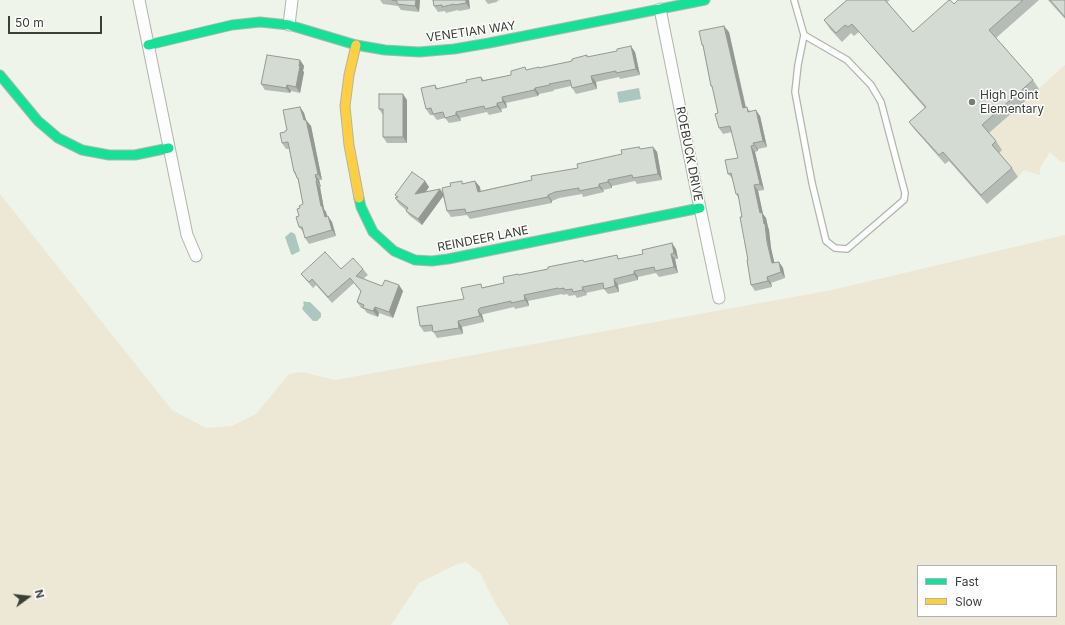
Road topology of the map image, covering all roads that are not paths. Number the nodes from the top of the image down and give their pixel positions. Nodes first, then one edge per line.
1 (139, 0) edge
2 (292, 0) edge
3 (705, 0) edge
4 (794, 0) edge
5 (660, 9) junction
6 (289, 26) junction
7 (804, 35) junction
8 (148, 44) junction
9 (356, 45) junction
10 (0, 75) edge
11 (169, 148) junction
12 (700, 208) junction
13 (196, 256) dead end
14 (719, 298) dead end

1 - 8 street
2 - 6 street
3 - 5 street, VENETIAN WAY
4 - 7 lane
5 - 9 street, VENETIAN WAY
5 - 12 street, ROEBUCK DRIVE
6 - 8 street, VENETIAN WAY
6 - 9 street, VENETIAN WAY
7 - 7 lane
8 - 11 street
9 - 12 street, REINDEER LANE
10 - 11 street
11 - 13 street
12 - 14 street, ROEBUCK DRIVE

